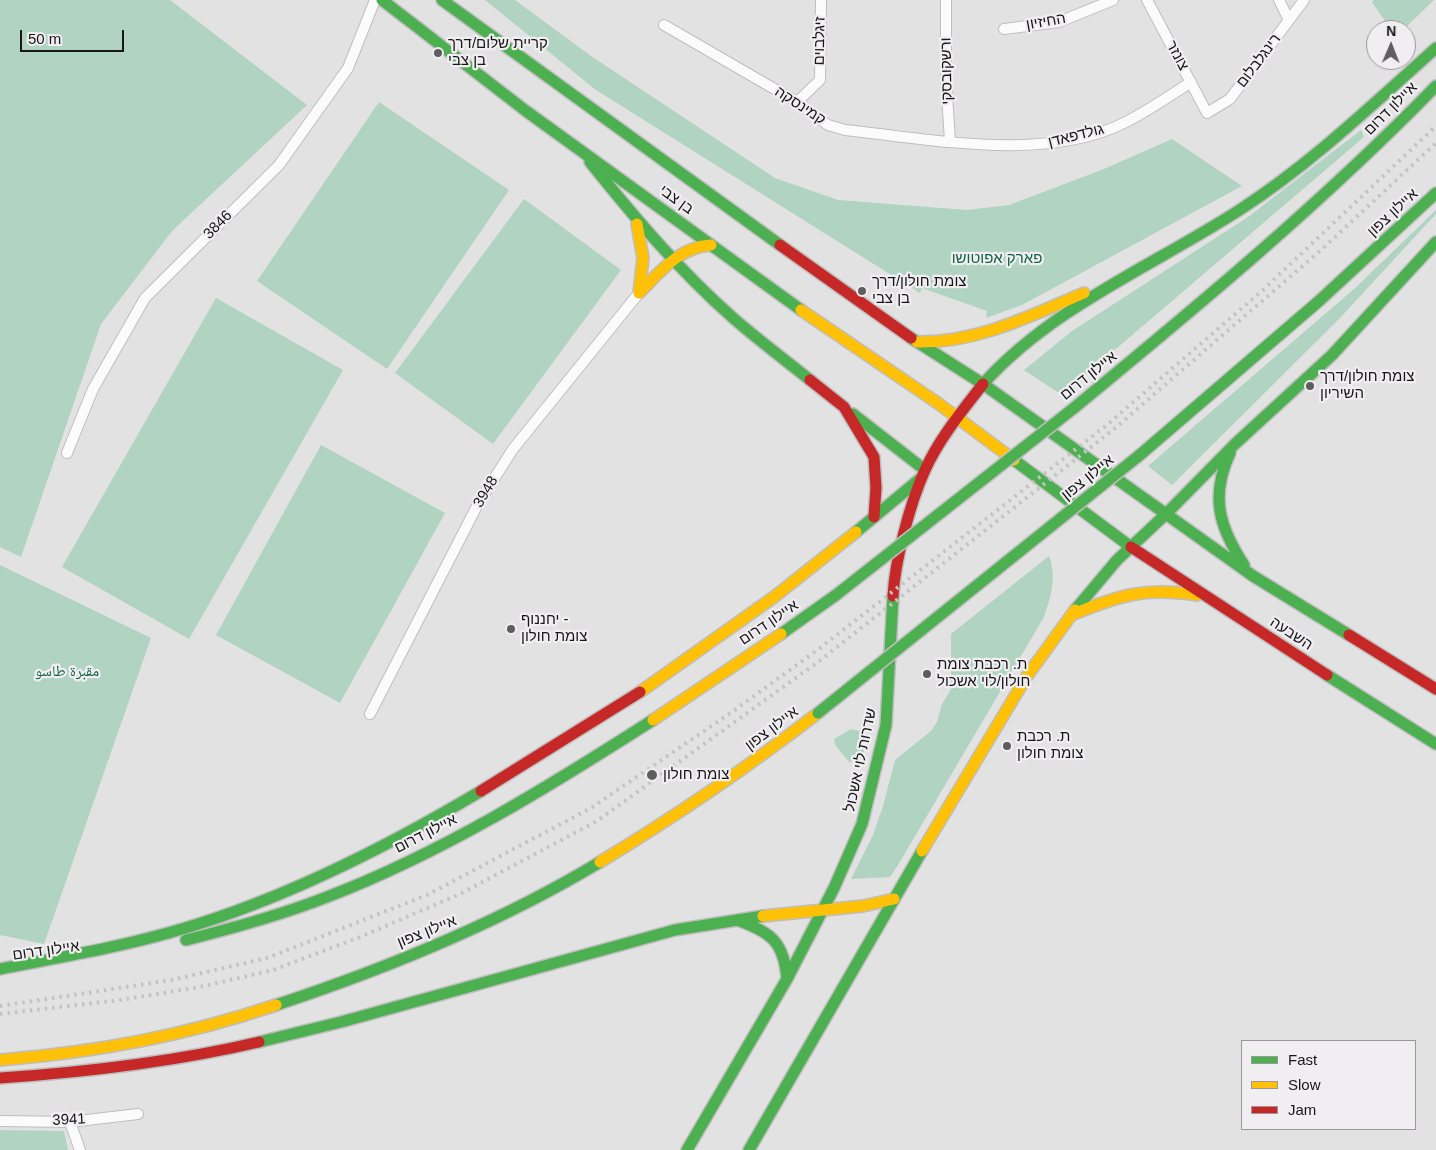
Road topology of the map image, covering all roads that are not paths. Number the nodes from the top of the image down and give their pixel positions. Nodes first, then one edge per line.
1 (375, 0) edge
2 (382, 0) edge
3 (442, 0) edge
4 (821, 0) edge
5 (946, 0) edge
6 (1113, 0) edge
7 (1147, 0) edge
8 (1279, 0) edge
9 (1304, 0) edge
10 (1289, 20) junction
11 (664, 25) dead end
12 (1004, 29) dead end
13 (1436, 48) edge
14 (1191, 82) junction
15 (1436, 86) edge
16 (797, 102) junction
17 (1207, 114) joint
18 (950, 141) junction
19 (578, 148) junction
20 (1436, 193) edge
21 (635, 219) junction
22 (1436, 242) edge
23 (711, 244) junction
24 (674, 260) junction
25 (1153, 260) junction
26 (639, 293) junction
27 (917, 342) junction
28 (983, 384) junction
29 (844, 407) junction
30 (957, 417) junction
31 (1235, 444) junction
32 (67, 453) dead end
33 (923, 474) junction
34 (1166, 514) junction
35 (874, 518) junction
36 (1131, 547) junction
37 (1253, 576) junction
38 (1203, 596) junction
39 (1071, 615) junction
40 (1436, 689) edge
41 (370, 714) dead end
42 (1436, 744) edge
43 (894, 899) junction
44 (823, 909) junction
45 (733, 919) junction
46 (0, 971) edge
47 (787, 979) junction
48 (0, 1060) edge
49 (0, 1078) edge
50 (138, 1114) dead end
51 (0, 1120) edge
52 (70, 1122) junction
53 (80, 1150) edge
54 (687, 1150) edge
55 (749, 1150) edge

1 - 32 street, 3846
2 - 19 main road, בן צבי
3 - 27 main road, בן צבי
4 - 16 street, זיגלבוים
5 - 18 street, ורשקובסקי
6 - 12 street, החיזיון
7 - 14 street, צונזר
8 - 10 street
9 - 10 street, רינגלבלום
10 - 17 street, רינגלבלום
11 - 16 street, קמינסקה
13 - 25 main road
14 - 17 street, צונזר
14 - 18 street, גולדפאדן
15 - 46 main road, איילון דרום, bridge
16 - 18 street, קמינסקה
19 - 21 main road
19 - 23 main road, בן צבי
20 - 48 main road, איילון צפון, bridge
21 - 24 main road
21 - 26 main road
22 - 31 main road
23 - 24 main road
23 - 30 main road, בן צבי
24 - 26 main road
24 - 29 main road
25 - 27 main road
25 - 28 main road, שדרות לוי אשכול
26 - 41 street, 3948
27 - 28 main road, בן צבי
28 - 30 main road, שדרות לוי אשכול
28 - 34 main road, בן צבי
29 - 33 main road
29 - 35 main road
30 - 33 main road, שדרות לוי אשכול
30 - 36 main road, בן צבי
31 - 34 main road
31 - 37 main road
33 - 35 main road
33 - 44 main road, שדרות לוי אשכול
34 - 36 main road
34 - 37 main road, השבעה
35 - 46 main road
36 - 38 main road, השבעה
36 - 39 main road
37 - 40 main road, השבעה
38 - 39 main road
38 - 42 main road, השבעה
39 - 43 main road
43 - 44 main road
43 - 55 main road
44 - 45 main road
44 - 47 main road, שדרות לוי אשכול
45 - 47 main road
45 - 49 main road
47 - 54 main road, שדרות לוי אשכול
50 - 52 street, 3941
51 - 52 street, 3941
52 - 53 street

